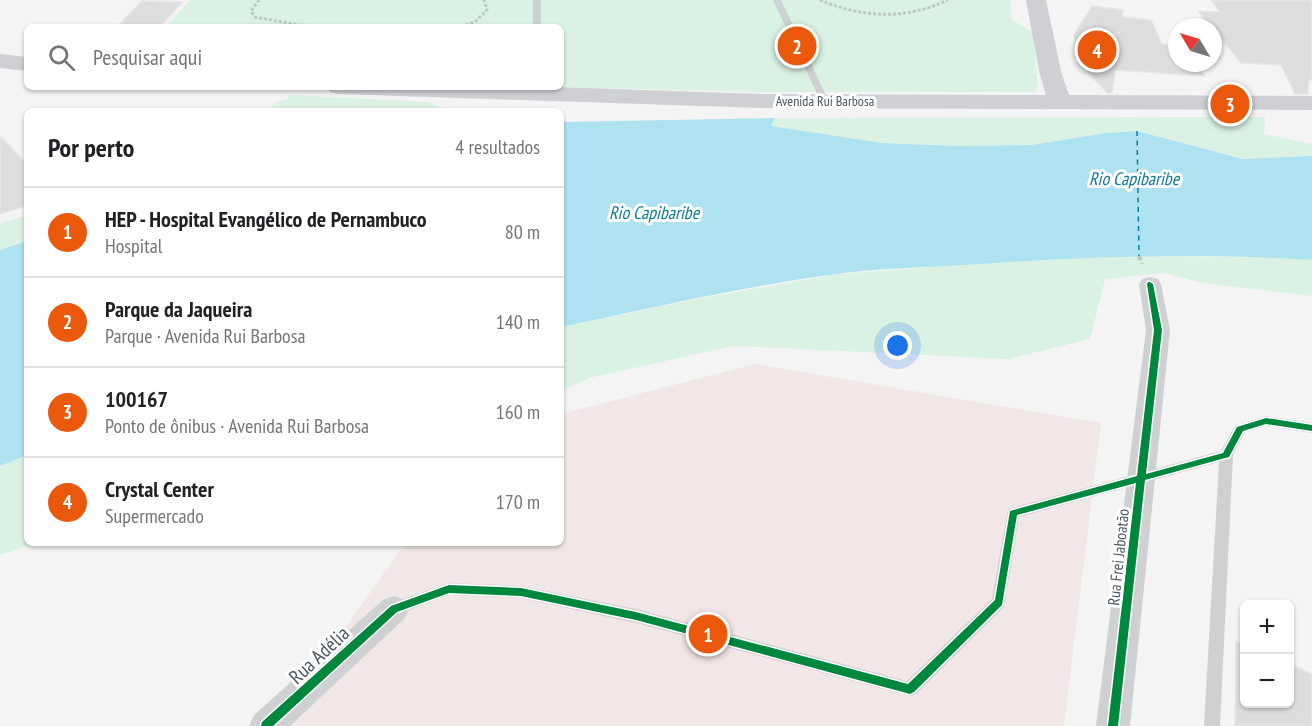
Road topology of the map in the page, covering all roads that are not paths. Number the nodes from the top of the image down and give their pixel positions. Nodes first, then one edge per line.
1 (537, 0) edge
2 (777, 0) edge
3 (1036, 0) edge
4 (537, 24) edge
5 (0, 61) edge
6 (24, 64) edge
7 (538, 90) edge
8 (824, 100) junction
9 (1059, 100) junction
10 (1312, 103) edge
11 (1150, 284) dead end
12 (1312, 428) edge
13 (1226, 455) junction
14 (1141, 477) junction
15 (394, 609) joint
16 (266, 726) edge
17 (1113, 726) edge
18 (1212, 726) edge

1 - 4 lane
2 - 8 lane
3 - 9 main road
5 - 6 main road
7 - 8 main road, Avenida Rui Barbosa
8 - 9 main road, Avenida Rui Barbosa
9 - 10 main road, Avenida Rui Barbosa
11 - 14 street, Rua Frei Jaboatão
12 - 13 lane
13 - 14 lane
13 - 18 lane
14 - 15 lane
14 - 17 street, Rua Frei Jaboatão
15 - 16 street, Rua Adélia

